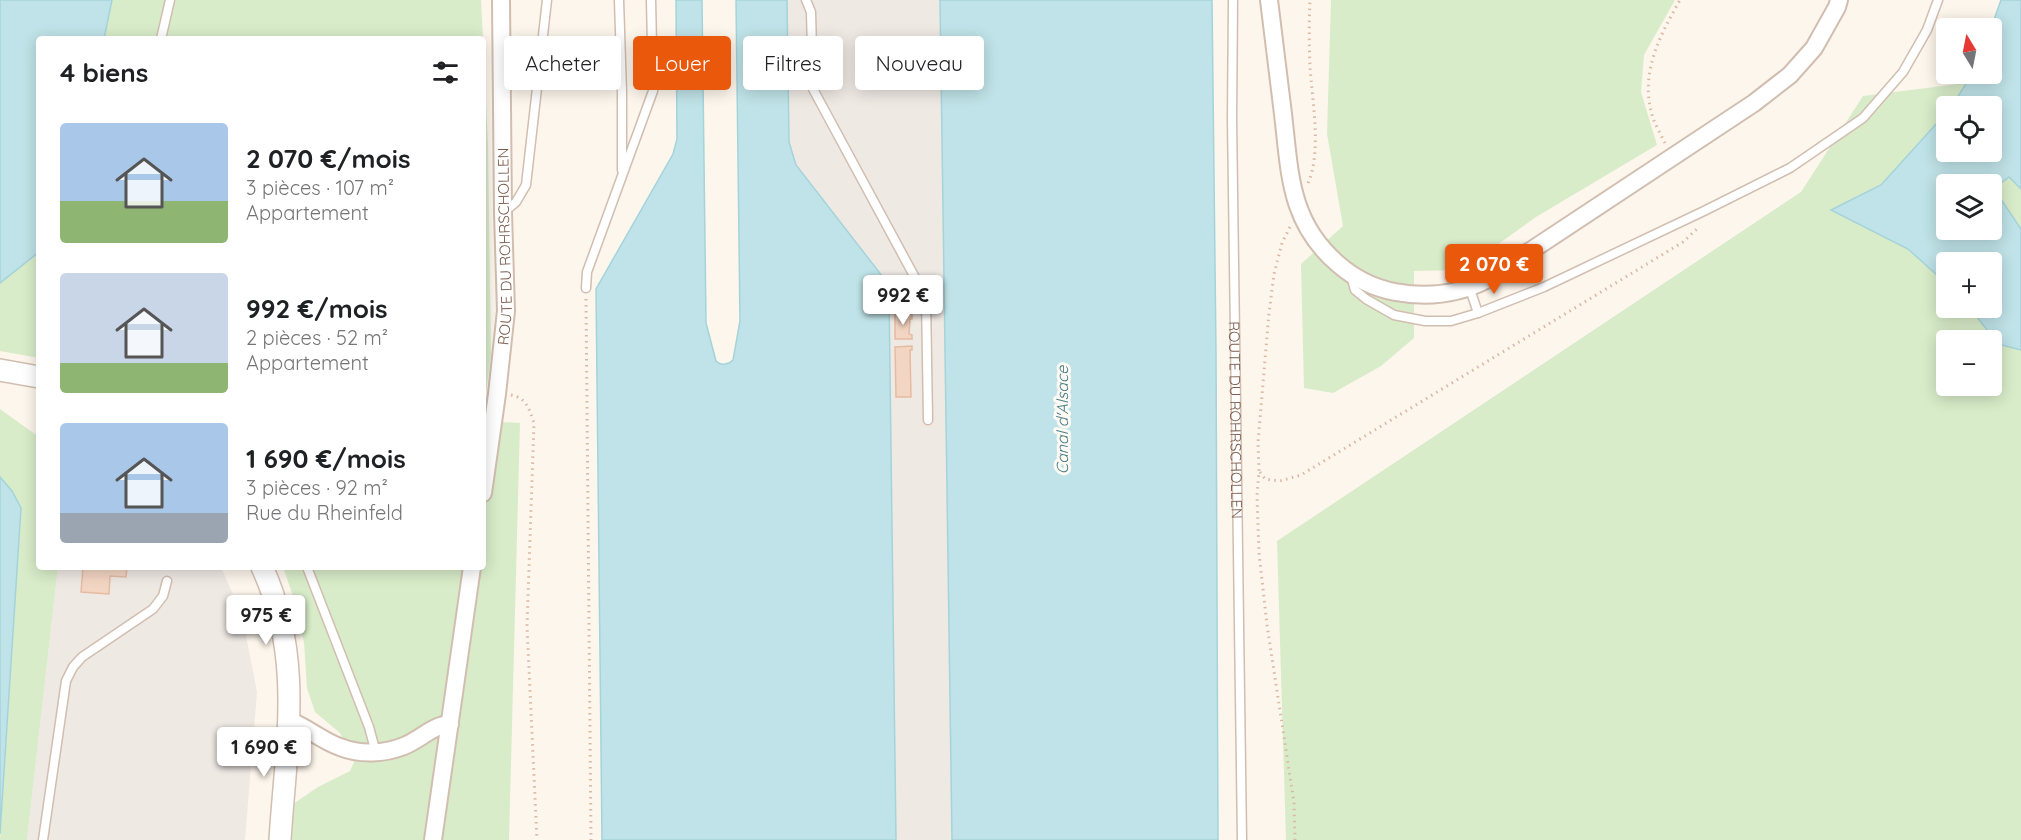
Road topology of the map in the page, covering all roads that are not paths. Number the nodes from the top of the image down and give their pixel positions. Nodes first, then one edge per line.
1 (170, 0) edge
2 (501, 0) edge
3 (547, 0) edge
4 (619, 0) edge
5 (651, 0) edge
6 (806, 0) edge
7 (1233, 0) edge
8 (1269, 0) edge
9 (1839, 0) edge
10 (1938, 0) edge
11 (162, 36) edge
12 (622, 176) junction
13 (503, 213) junction
14 (1351, 275) junction
15 (586, 288) road end
16 (1470, 289) junction
17 (1478, 313) junction
18 (0, 370) edge
19 (36, 376) edge
20 (928, 420) dead end
21 (486, 472) edge
22 (263, 570) edge
23 (308, 570) edge
24 (472, 570) edge
25 (167, 581) dead end
26 (290, 721) junction
27 (450, 724) junction
28 (376, 753) junction
29 (43, 840) edge
30 (280, 840) edge
31 (434, 840) edge
32 (1242, 840) edge

1 - 11 lane
2 - 13 street, ROUTE DU ROHRSCHOLLEN
3 - 13 lane
4 - 12 lane
5 - 12 lane
6 - 20 lane
7 - 32 lane, ROUTE DU ROHRSCHOLLEN
8 - 14 street
9 - 16 street
10 - 17 lane
12 - 15 lane
13 - 21 street, ROUTE DU ROHRSCHOLLEN
14 - 16 street
14 - 17 lane
16 - 17 lane
18 - 19 street
22 - 26 street
23 - 28 lane
24 - 27 street
25 - 29 lane
26 - 28 street
26 - 30 street
27 - 28 street
27 - 31 street

